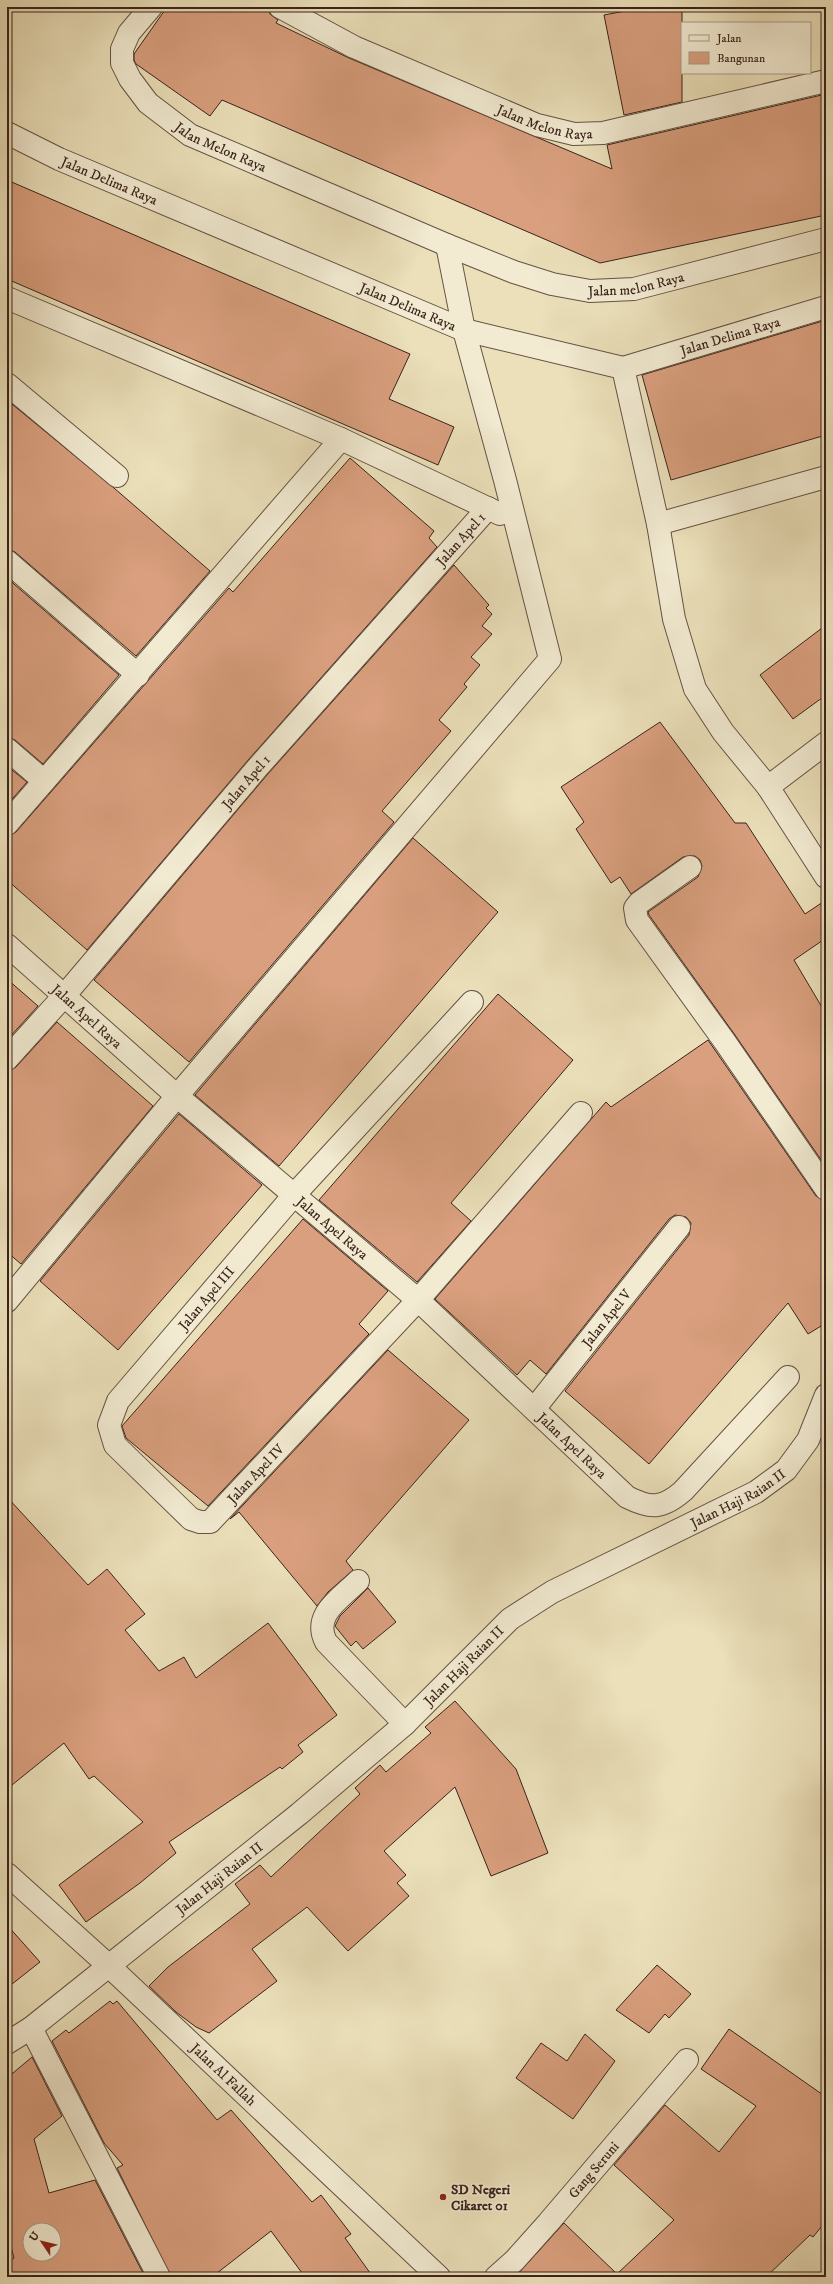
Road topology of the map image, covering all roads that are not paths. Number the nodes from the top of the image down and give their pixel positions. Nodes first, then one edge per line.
1 (151, 7) edge
2 (280, 7) edge
3 (826, 81) edge
4 (7, 133) edge
5 (826, 239) edge
6 (447, 245) junction
7 (7, 298) edge
8 (826, 307) edge
9 (464, 330) junction
10 (623, 368) junction
11 (7, 384) edge
12 (341, 439) junction
13 (116, 476) dead end
14 (826, 477) edge
15 (488, 508) junction
16 (516, 521) junction
17 (658, 524) junction
18 (7, 561) edge
19 (138, 675) junction
20 (826, 743) edge
21 (7, 749) edge
22 (44, 781) junction
23 (768, 788) junction
24 (7, 824) edge
25 (690, 867) dead end
26 (826, 877) edge
27 (7, 944) edge
28 (64, 996) junction
29 (472, 1002) dead end
30 (7, 1059) edge
31 (177, 1096) junction
32 (581, 1114) dead end
33 (826, 1189) edge
34 (294, 1195) junction
35 (679, 1228) dead end
36 (418, 1300) junction
37 (7, 1301) edge
38 (788, 1377) dead end
39 (826, 1396) edge
40 (118, 1401) joint
41 (534, 1409) junction
42 (358, 1581) dead end
43 (405, 1724) junction
44 (7, 1874) edge
45 (109, 1966) junction
46 (31, 2028) junction
47 (7, 2043) edge
48 (687, 2060) dead end
49 (159, 2277) edge
50 (439, 2277) edge
51 (496, 2277) edge

1 - 6 street, Jalan Melon Raya
2 - 3 street, Jalan Melon Raya
4 - 9 street, Jalan Delima Raya
5 - 6 street, Jalan melon Raya
6 - 9 street
7 - 12 street
8 - 10 street, Jalan Delima Raya
9 - 10 street, Jalan Delima Raya
9 - 16 street
10 - 17 street
11 - 13 street
12 - 15 street
12 - 19 street
14 - 17 street
15 - 16 street
15 - 28 street, Jalan Apel 1
16 - 31 street
17 - 23 street
18 - 19 street
19 - 22 street
20 - 23 street
21 - 22 street
22 - 24 street
23 - 26 street
25 - 33 street
27 - 28 street, Jalan Apel Raya
28 - 30 street, Jalan Apel 1
28 - 31 street, Jalan Apel Raya
29 - 34 street, Jalan Apel III
31 - 34 street, Jalan Apel Raya
31 - 37 street
32 - 36 street
34 - 36 street, Jalan Apel Raya
34 - 40 street, Jalan Apel III
35 - 41 street, Jalan Apel V
36 - 40 street, Jalan Apel IV
36 - 41 street, Jalan Apel Raya
38 - 41 street, Jalan Apel Raya
39 - 43 street, Jalan Haji Raian II
42 - 43 street
43 - 45 street, Jalan Haji Raian II
44 - 45 street, Jalan Al Fallah
45 - 46 street, Jalan Haji Raian II
45 - 50 street, Jalan Al Fallah
46 - 47 street, Jalan Haji Raian II
46 - 49 street
48 - 51 street, Gang Seruni

